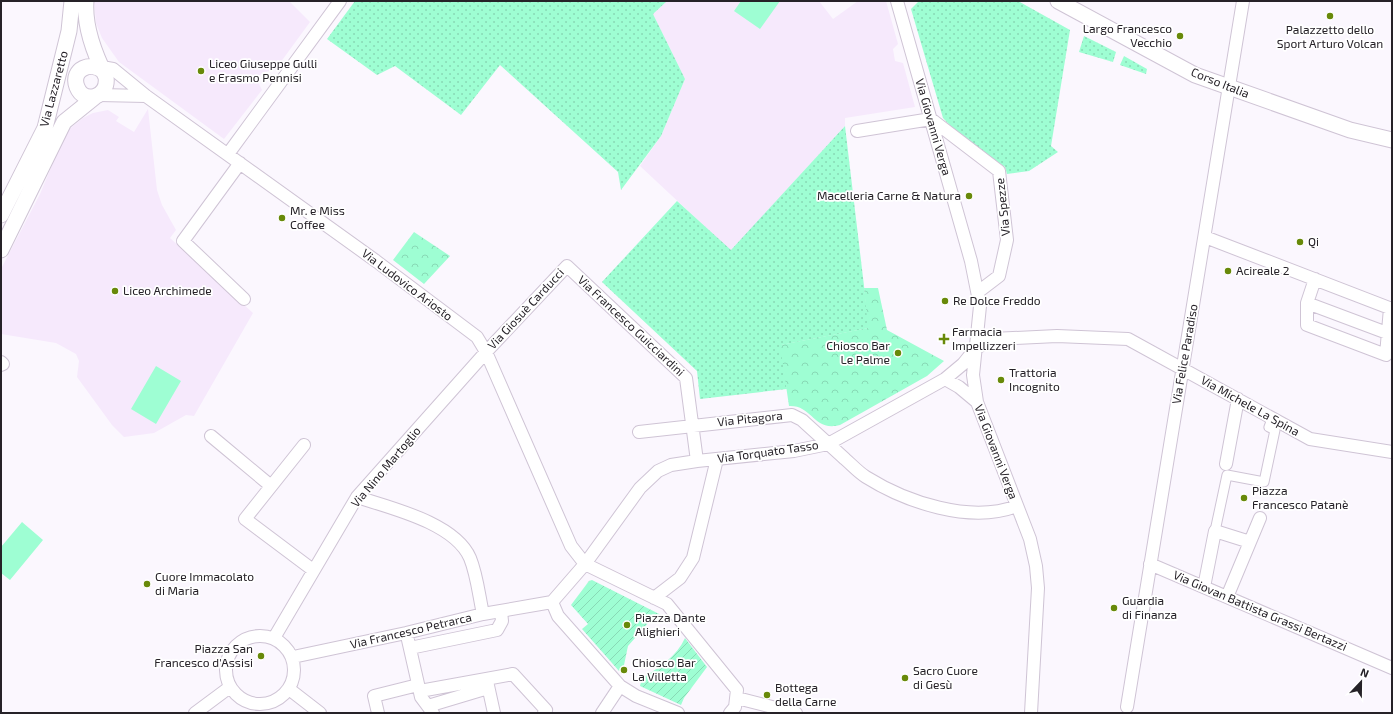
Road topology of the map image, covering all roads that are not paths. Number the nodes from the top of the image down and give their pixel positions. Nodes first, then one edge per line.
1 (72, 1) edge
2 (86, 1) edge
3 (340, 1) edge
4 (1243, 1) edge
5 (1061, 2) edge
6 (901, 3) edge
7 (69, 30) junction
8 (91, 69) junction
9 (1228, 88) junction
10 (97, 96) junction
11 (146, 96) junction
12 (931, 120) junction
13 (45, 128) junction
14 (857, 131) dead end
15 (1392, 140) edge
16 (228, 154) junction
17 (240, 163) junction
18 (1, 215) edge
19 (1205, 237) junction
20 (1, 250) edge
21 (567, 266) joint
22 (1315, 279) junction
23 (978, 292) junction
24 (244, 298) dead end
25 (1307, 303) junction
26 (1391, 309) edge
27 (1387, 333) junction
28 (975, 349) junction
29 (486, 352) junction
30 (1, 362) edge
31 (1, 365) edge
32 (1182, 368) junction
33 (945, 379) junction
34 (1238, 399) junction
35 (977, 402) junction
36 (1272, 419) junction
37 (693, 425) junction
38 (639, 432) dead end
39 (211, 436) dead end
40 (828, 444) junction
41 (304, 445) dead end
42 (1392, 452) edge
43 (718, 459) junction
44 (698, 461) junction
45 (1226, 464) dead end
46 (271, 486) junction
47 (358, 497) junction
48 (1017, 506) junction
49 (1260, 518) dead end
50 (1216, 531) junction
51 (1250, 542) junction
52 (585, 564) junction
53 (1150, 564) junction
54 (313, 570) junction
55 (1204, 587) junction
56 (1227, 597) junction
57 (654, 598) junction
58 (549, 603) junction
59 (501, 611) junction
60 (483, 614) junction
61 (406, 633) junction
62 (274, 638) junction
63 (410, 648) junction
64 (292, 657) junction
65 (1392, 668) edge
66 (487, 683) junction
67 (230, 687) junction
68 (419, 688) junction
69 (289, 689) junction
70 (618, 689) junction
71 (737, 698) junction
72 (1127, 707) dead end
73 (316, 710) edge
74 (430, 710) edge
75 (195, 713) edge
76 (378, 713) edge
77 (494, 713) edge
78 (544, 713) edge
79 (602, 713) edge
80 (678, 713) edge
81 (730, 713) edge
82 (796, 713) edge
83 (1031, 713) edge

1 - 7 street, Via Lazzaretto
2 - 8 street
3 - 16 street
4 - 9 street, Via Felice Paradiso
5 - 9 street, Corso Italia
6 - 12 street, Via Giovanni Verga
7 - 8 street
7 - 13 street, Via Lazzaretto
8 - 10 street
8 - 10 street
8 - 11 street, Via Ludovico Ariosto
8 - 13 street
9 - 15 street, Corso Italia
9 - 19 street, Via Felice Paradiso
10 - 11 street
10 - 20 street, Via Lazzaretto
11 - 16 street, Via Ludovico Ariosto
12 - 14 street
12 - 23 street, Via Giovanni Verga
12 - 23 street, Via Spezze
13 - 18 street, Via Lazzaretto
16 - 17 street, Via Ludovico Ariosto
17 - 24 street
17 - 29 street, Via Ludovico Ariosto
19 - 22 street
19 - 32 street, Via Felice Paradiso
21 - 29 street, Via Giosuè Carducci
21 - 37 street, Via Francesco Guicciardini
22 - 25 street
22 - 26 street
23 - 28 street, Via Giovanni Verga
25 - 27 street
25 - 27 street
26 - 27 street
28 - 32 street, Via Michele La Spina
28 - 33 street, Via Torquato Tasso
28 - 35 street, Via Giovanni Verga
29 - 47 street, Via Nino Martoglio
29 - 52 street, Via Ludovico Ariosto
30 - 31 street
32 - 34 street, Via Michele La Spina
32 - 53 street, Via Felice Paradiso
33 - 35 street
33 - 40 street, Via Torquato Tasso
34 - 36 street, Via Michele La Spina
34 - 45 street
35 - 48 street, Via Giovanni Verga
36 - 42 street, Via Michele La Spina
36 - 50 street
37 - 38 street, Via Pitagora
37 - 40 street, Via Pitagora
37 - 44 street, Via Francesco Guicciardini
39 - 46 street
40 - 43 street, Via Torquato Tasso
40 - 48 street, Via Pitagora
41 - 46 street
43 - 44 street, Via Torquato Tasso
43 - 57 street
44 - 52 street, Via Torquato Tasso
46 - 54 street
47 - 54 street, Via Nino Martoglio
47 - 60 street
48 - 83 street, Via Giovanni Verga
49 - 51 street
50 - 51 street
50 - 55 street
51 - 56 street
52 - 57 street
52 - 58 street, Via Torquato Tasso
53 - 55 street, Via Giovan Battista Grassi Bertazzi
53 - 72 street, Via Felice Paradiso
54 - 62 street, Via Nino Martoglio
55 - 56 street, Via Giovan Battista Grassi Bertazzi
56 - 65 street, Via Giovan Battista Grassi Bertazzi
57 - 71 street
58 - 59 street, Via Francesco Petrarca
58 - 70 street
59 - 60 street, Via Francesco Petrarca
59 - 63 street, Via Francesco Petrarca
60 - 61 street, Via Francesco Petrarca
61 - 63 street
61 - 64 street, Via Francesco Petrarca
62 - 64 street
62 - 67 street
63 - 68 street
64 - 69 street
66 - 68 street
66 - 74 street
66 - 77 street
66 - 78 street
67 - 69 street
67 - 75 street
68 - 74 street
68 - 76 street
69 - 73 street
70 - 79 street
70 - 80 street
71 - 81 street
71 - 82 street

